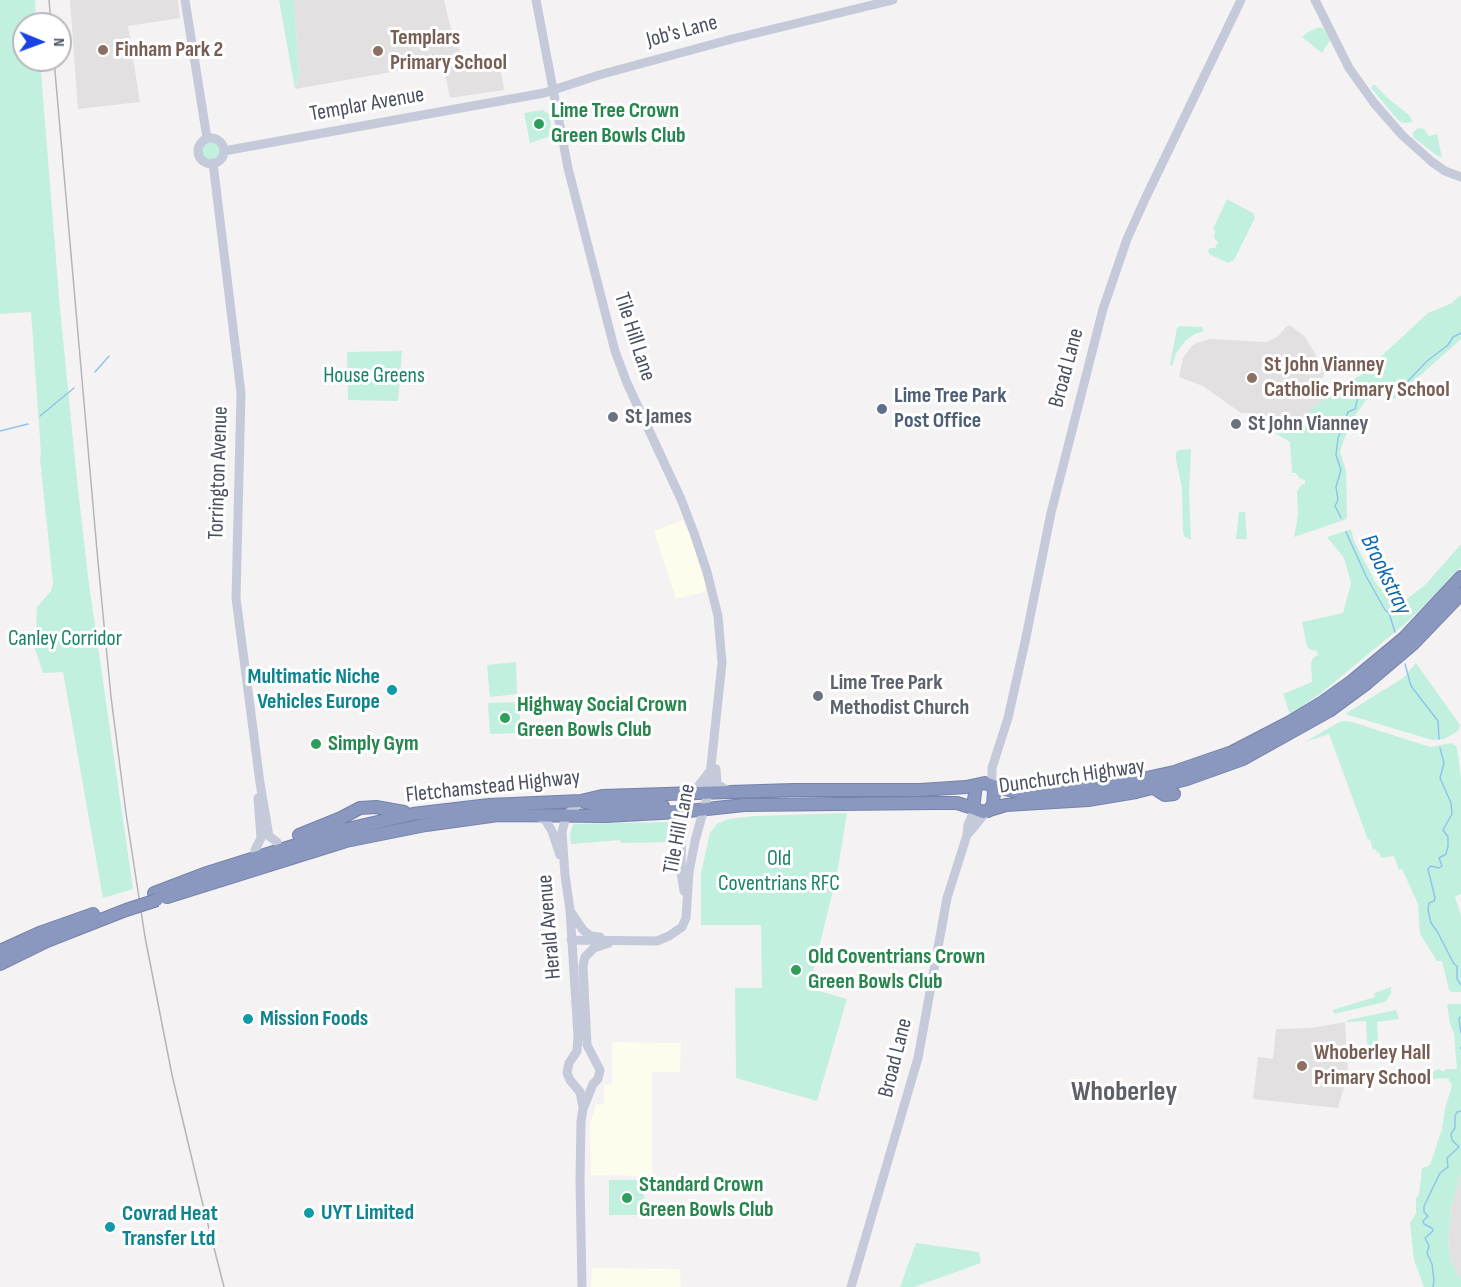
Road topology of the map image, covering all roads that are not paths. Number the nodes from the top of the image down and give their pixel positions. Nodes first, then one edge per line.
1 (185, 0) edge
2 (536, 0) edge
3 (893, 0) edge
4 (1241, 0) edge
5 (1316, 0) edge
6 (553, 90) junction
7 (207, 138) junction
8 (224, 151) junction
9 (213, 163) junction
10 (1461, 177) edge
11 (1461, 577) edge
12 (1461, 594) edge
13 (713, 748) junction
14 (711, 768) junction
15 (992, 768) junction
16 (976, 785) junction
17 (993, 785) junction
18 (1154, 788) junction
19 (708, 794) junction
20 (1174, 794) dead end
21 (668, 795) junction
22 (742, 799) junction
23 (581, 801) junction
24 (704, 809) junction
25 (981, 810) junction
26 (679, 812) junction
27 (413, 814) junction
28 (535, 815) junction
29 (566, 816) junction
30 (699, 828) junction
31 (269, 838) junction
32 (204, 874) junction
33 (565, 874) junction
34 (156, 896) junction
35 (125, 907) junction
36 (570, 910) junction
37 (686, 918) junction
38 (571, 940) junction
39 (617, 941) junction
40 (0, 951) edge
41 (0, 964) edge
42 (575, 1056) junction
43 (592, 1056) junction
44 (593, 1084) junction
45 (574, 1085) junction
46 (583, 1109) junction
47 (582, 1287) edge
48 (851, 1287) edge

1 - 7 street
2 - 6 street, Tile Hill Lane
3 - 6 street, Job's Lane
4 - 15 street, Broad Lane
5 - 10 street
6 - 8 street, Templar Avenue
6 - 13 street, Tile Hill Lane
7 - 8 street
7 - 9 street
8 - 9 street
9 - 31 street, Torrington Avenue
11 - 17 highway, Dunchurch Highway
12 - 18 highway, Dunchurch Highway
13 - 14 street, Tile Hill Lane
13 - 22 street, Tile Hill Lane
14 - 19 street, Tile Hill Lane
14 - 21 street
15 - 16 street, Broad Lane
15 - 17 street, Broad Lane
16 - 17 highway, Dunchurch Highway
16 - 22 highway, Fletchamstead Highway
16 - 25 highway
17 - 25 highway
18 - 20 highway
18 - 25 highway, Dunchurch Highway
19 - 21 highway, Fletchamstead Highway
19 - 22 highway, Fletchamstead Highway
19 - 24 street, Tile Hill Lane
21 - 23 highway, Fletchamstead Highway
22 - 24 highway, Fletchamstead Highway
22 - 25 highway, Fletchamstead Highway
22 - 30 street
23 - 26 highway
23 - 27 highway, Fletchamstead Highway
23 - 29 street
24 - 26 highway, Fletchamstead Highway
24 - 30 street, Tile Hill Lane
25 - 48 street, Broad Lane
26 - 29 highway, Fletchamstead Highway
26 - 37 street
27 - 31 highway
27 - 32 highway, Fletchamstead Highway
28 - 29 highway, Fletchamstead Highway
28 - 33 street
28 - 34 highway, Fletchamstead Highway
29 - 33 street, Herald Avenue
30 - 37 street, Tile Hill Lane
31 - 32 highway
32 - 34 highway, Fletchamstead Highway
33 - 36 street, Herald Avenue
34 - 35 highway, Fletchamstead Highway, bridge
35 - 40 highway, Fletchamstead Highway
35 - 41 highway, Fletchamstead Highway
36 - 38 street, Herald Avenue
36 - 39 street
37 - 39 street
38 - 39 street
38 - 42 street, Herald Avenue
39 - 43 street, Herald Avenue
42 - 43 street
42 - 45 street, Herald Avenue
43 - 44 street, Herald Avenue
44 - 45 street
44 - 46 street, Herald Avenue
45 - 46 street, Herald Avenue
46 - 47 street, Herald Avenue

